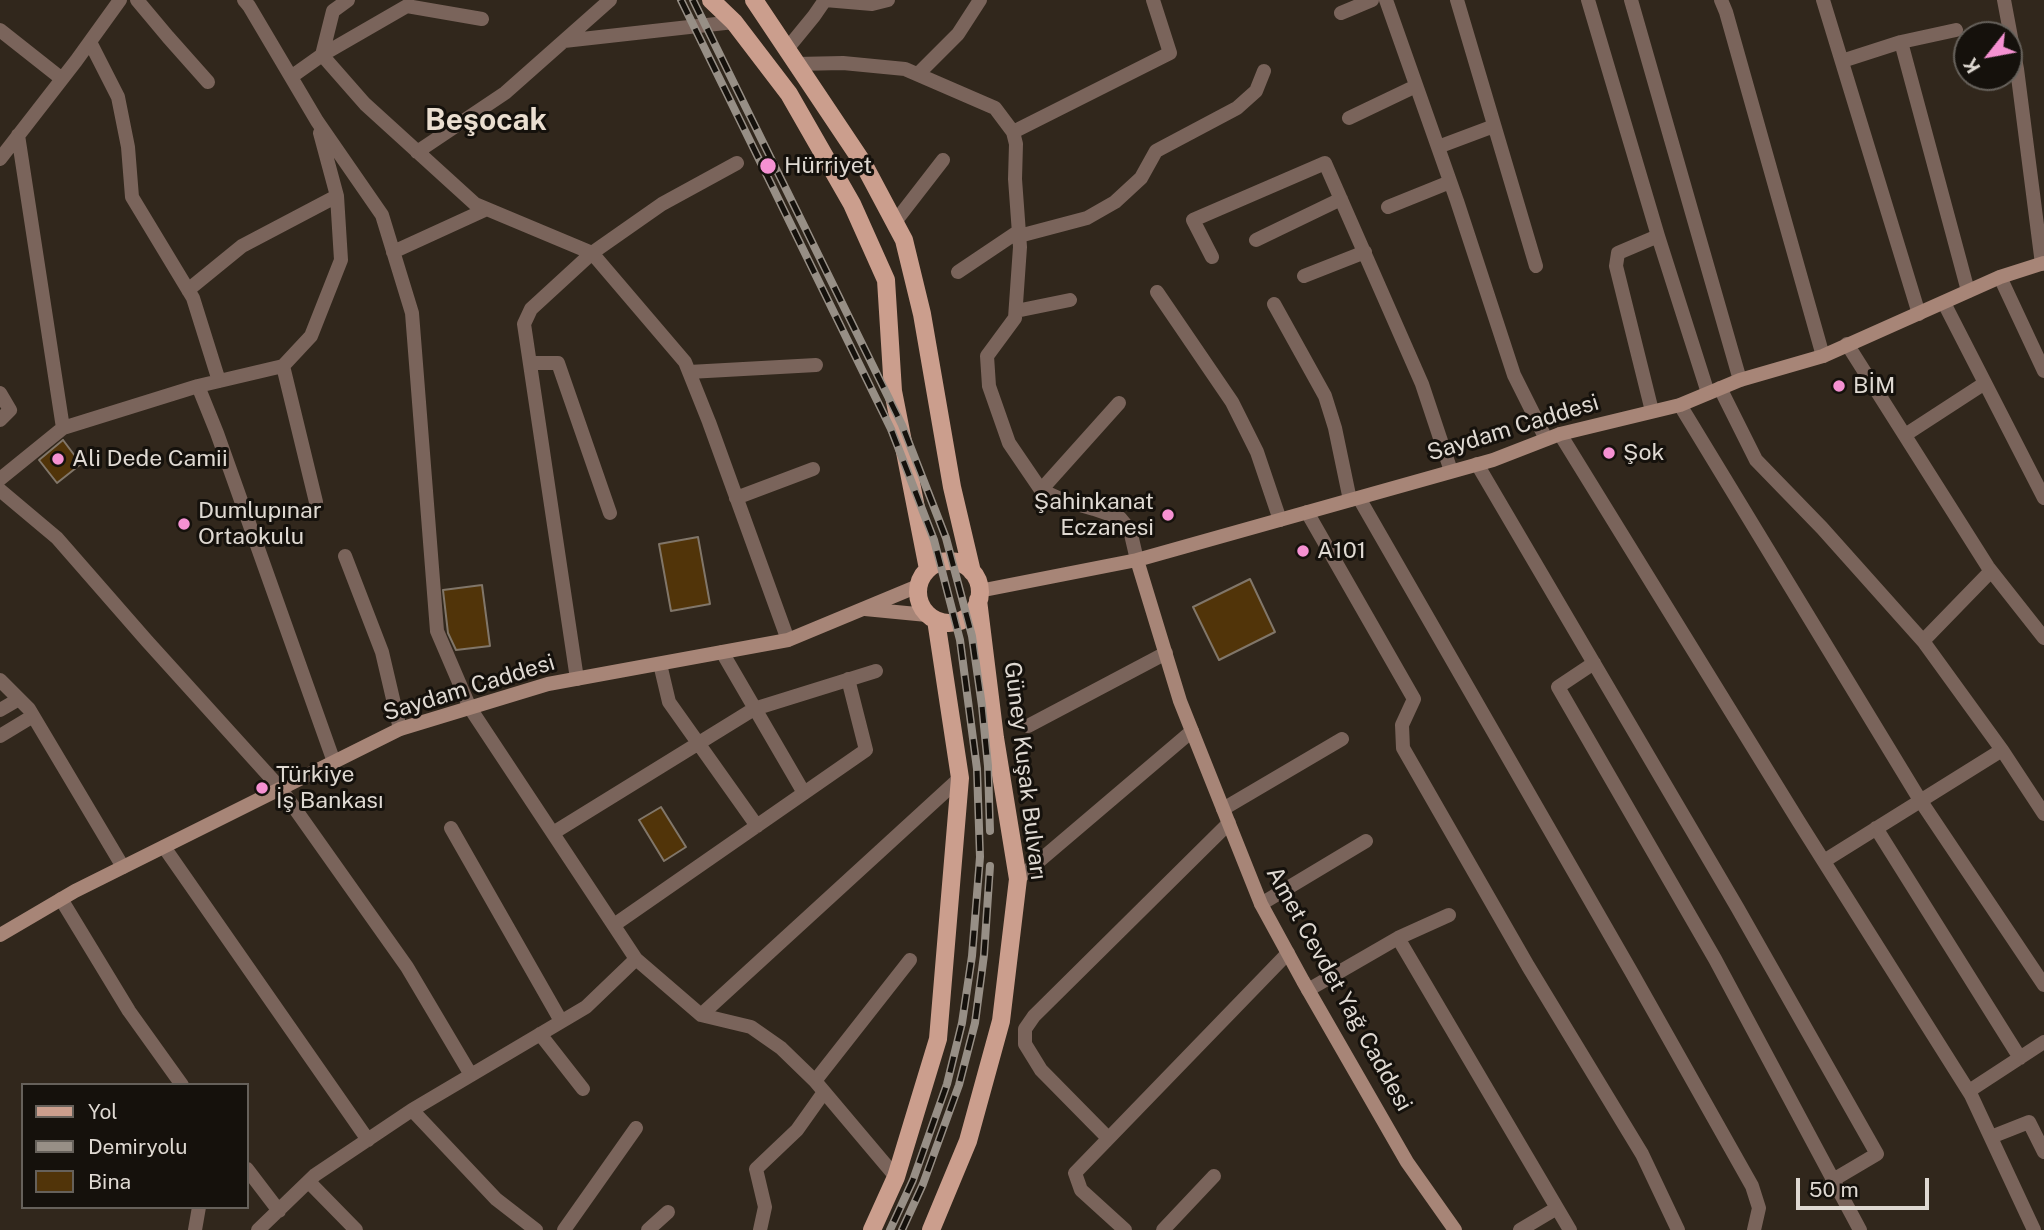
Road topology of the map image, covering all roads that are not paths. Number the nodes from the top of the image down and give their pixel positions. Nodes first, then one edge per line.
1 (120, 0) edge
2 (137, 0) edge
3 (244, 0) edge
4 (348, 0) edge
5 (610, 0) edge
6 (711, 0) edge
7 (754, 0) edge
8 (825, 0) edge
9 (888, 0) edge
10 (979, 0) edge
11 (1153, 0) edge
12 (1372, 0) edge
13 (1386, 0) edge
14 (1457, 0) edge
15 (1588, 0) edge
16 (1631, 0) edge
17 (1721, 0) edge
18 (1823, 0) edge
19 (2004, 0) edge
20 (334, 6) edge
21 (1341, 13) dead end
22 (482, 19) dead end
23 (734, 22) junction
24 (0, 30) edge
25 (1953, 31) edge
26 (564, 41) junction
27 (90, 42) junction
28 (1901, 42) junction
29 (322, 55) junction
30 (792, 56) junction
31 (1842, 61) junction
32 (1264, 71) dead end
33 (918, 74) junction
34 (291, 77) junction
35 (62, 79) junction
36 (208, 82) dead end
37 (1416, 86) junction
38 (1349, 118) dead end
39 (317, 121) junction
40 (1494, 126) junction
41 (1013, 132) junction
42 (18, 135) junction
43 (1438, 147) junction
44 (417, 152) junction
45 (0, 159) edge
46 (943, 160) dead end
47 (737, 163) dead end
48 (1450, 182) junction
49 (337, 196) junction
50 (1340, 198) junction
51 (1388, 207) dead end
52 (487, 209) junction
53 (894, 222) junction
54 (1019, 233) junction
55 (1658, 236) junction
56 (1256, 240) dead end
57 (393, 252) junction
58 (592, 253) junction
59 (1365, 253) junction
60 (1212, 257) dead end
61 (2043, 264) edge
62 (1536, 266) dead end
63 (958, 272) dead end
64 (1304, 276) dead end
65 (2000, 277) junction
66 (188, 289) junction
67 (1968, 290) junction
68 (1157, 292) dead end
69 (1070, 300) dead end
70 (1944, 303) junction
71 (1274, 304) dead end
72 (1016, 311) junction
73 (1919, 314) junction
74 (1847, 344) junction
75 (1823, 356) junction
76 (530, 363) junction
77 (816, 365) dead end
78 (283, 366) junction
79 (2044, 371) edge
80 (689, 372) junction
81 (1740, 380) junction
82 (219, 381) junction
83 (1985, 383) junction
84 (198, 386) junction
85 (1714, 390) junction
86 (0, 393) edge
87 (1118, 403) dead end
88 (1680, 405) junction
89 (1652, 411) junction
90 (0, 420) edge
91 (63, 428) junction
92 (1905, 435) junction
93 (1553, 436) junction
94 (1477, 464) junction
95 (813, 470) dead end
96 (1451, 471) junction
97 (0, 479) edge
98 (0, 489) edge
99 (1041, 490) junction
100 (736, 498) junction
101 (2044, 498) edge
102 (1354, 499) junction
103 (316, 502) dead end
104 (1307, 512) junction
105 (610, 513) dead end
106 (1280, 520) junction
107 (345, 556) dead end
108 (1137, 560) junction
109 (928, 569) junction
110 (1991, 571) junction
111 (972, 572) junction
112 (918, 586) junction
113 (979, 595) junction
114 (863, 609) junction
115 (932, 617) junction
116 (2044, 638) edge
117 (788, 640) junction
118 (1923, 641) junction
119 (722, 652) junction
120 (1166, 653) junction
121 (1594, 663) junction
122 (660, 664) junction
123 (876, 671) dead end
124 (577, 679) junction
125 (848, 679) junction
126 (0, 680) edge
127 (19, 699) junction
128 (470, 708) junction
129 (754, 709) junction
130 (0, 710) edge
131 (33, 716) junction
132 (1028, 726) dead end
133 (400, 729) junction
134 (1192, 731) junction
135 (0, 737) edge
136 (1342, 739) dead end
137 (700, 743) junction
138 (2002, 750) junction
139 (334, 762) junction
140 (960, 778) junction
141 (281, 789) junction
142 (804, 793) junction
143 (1920, 800) junction
144 (1223, 808) junction
145 (2044, 814) edge
146 (1229, 823) junction
147 (757, 826) junction
148 (451, 828) dead end
149 (1877, 828) junction
150 (553, 833) junction
151 (1366, 841) dead end
152 (164, 847) junction
153 (1824, 861) junction
154 (123, 867) junction
155 (1018, 879) junction
156 (61, 900) junction
157 (1261, 904) junction
158 (1449, 915) dead end
159 (614, 925) junction
160 (0, 935) edge
161 (1398, 938) junction
162 (1288, 953) junction
163 (636, 959) junction
164 (910, 960) dead end
165 (2044, 985) edge
166 (1308, 990) junction
167 (701, 1015) junction
168 (561, 1021) junction
169 (540, 1034) junction
170 (2044, 1042) edge
171 (2020, 1058) junction
172 (471, 1075) junction
173 (182, 1083) edge
174 (819, 1087) junction
175 (583, 1088) dead end
176 (1969, 1091) junction
177 (412, 1110) junction
178 (636, 1128) dead end
179 (1991, 1137) junction
180 (1108, 1138) junction
181 (368, 1140) junction
182 (2044, 1152) edge
183 (248, 1170) edge
184 (1214, 1176) dead end
185 (896, 1177) junction
186 (1833, 1180) junction
187 (309, 1182) junction
188 (1557, 1208) junction
189 (199, 1209) edge
190 (279, 1210) junction
191 (668, 1212) dead end
192 (195, 1230) edge
193 (258, 1230) edge
194 (356, 1230) edge
195 (536, 1230) edge
196 (564, 1230) edge
197 (648, 1230) edge
198 (760, 1230) edge
199 (872, 1230) edge
200 (932, 1230) edge
201 (1125, 1230) edge
202 (1163, 1230) edge
203 (1455, 1230) edge
204 (1520, 1230) edge
205 (1570, 1230) edge
206 (1678, 1230) edge
207 (1755, 1230) edge
208 (1860, 1230) edge
209 (2035, 1230) edge

1 - 27 street
2 - 36 street
3 - 34 street
4 - 20 street
5 - 26 street
6 - 23 main road
7 - 30 main road
8 - 9 street
8 - 30 street
10 - 33 street
11 - 41 street
12 - 21 street
13 - 37 street
14 - 40 street
15 - 55 street
16 - 81 street
17 - 75 street
18 - 31 street
19 - 61 street
20 - 29 street
22 - 29 street
23 - 26 street
23 - 109 main road
24 - 35 street
25 - 28 street
26 - 44 street
27 - 35 street
27 - 66 street
28 - 31 street
28 - 67 street
29 - 34 street
29 - 44 street
30 - 33 street
30 - 53 main road
31 - 73 street
32 - 54 street
33 - 41 street
34 - 39 street
35 - 42 street
37 - 38 street
37 - 43 street
39 - 49 street
39 - 57 street
40 - 43 street
40 - 62 street
41 - 54 street
42 - 45 street
42 - 91 street
43 - 48 street
44 - 52 street
46 - 53 street
47 - 58 street
48 - 51 street
48 - 93 street
49 - 66 street
49 - 78 street
50 - 56 street
50 - 59 street
50 - 60 street
52 - 57 street
52 - 58 street
53 - 111 main road
54 - 63 street
54 - 72 street
55 - 85 street
55 - 89 street
57 - 128 street
58 - 76 street
58 - 80 street
59 - 64 street
59 - 96 street
61 - 65 main road, Saydam Caddesi
65 - 67 main road, Saydam Caddesi
65 - 79 street
66 - 82 street
67 - 70 main road, Saydam Caddesi
68 - 106 street
69 - 72 street
70 - 73 main road, Saydam Caddesi
70 - 83 street
71 - 102 street
72 - 99 street
73 - 74 main road, Saydam Caddesi
74 - 75 main road, Saydam Caddesi
74 - 92 street
75 - 81 main road, Saydam Caddesi
76 - 105 street
76 - 124 street
77 - 80 street
78 - 82 street
78 - 103 street
80 - 100 street
81 - 85 main road, Saydam Caddesi
82 - 84 street
83 - 92 street
83 - 101 street
84 - 91 street
84 - 139 street
85 - 88 main road, Saydam Caddesi
85 - 118 street
86 - 90 street
87 - 99 street
88 - 89 main road, Saydam Caddesi
88 - 143 street
89 - 93 main road, Saydam Caddesi
91 - 97 street
92 - 110 street
93 - 94 main road, Saydam Caddesi
93 - 153 street
94 - 96 main road, Saydam Caddesi
94 - 121 street
95 - 100 street
96 - 102 main road, Saydam Caddesi
98 - 141 street
99 - 108 street
100 - 117 street
102 - 104 main road, Saydam Caddesi
102 - 207 street
104 - 106 main road, Saydam Caddesi
104 - 206 street
106 - 108 main road, Saydam Caddesi
107 - 133 street
108 - 113 main road, Saydam Caddesi
108 - 120 main road, Amet Cevdet Yağ Caddesi
109 - 111 main road
109 - 112 main road
110 - 116 street
110 - 118 street
111 - 113 main road
112 - 114 main road, Saydam Caddesi
112 - 115 main road
113 - 115 main road
113 - 155 main road, Güney Kuşak Bulvarı
114 - 115 main road
114 - 117 main road, Saydam Caddesi
115 - 140 main road
117 - 119 main road, Saydam Caddesi
118 - 138 street
119 - 122 main road, Saydam Caddesi
119 - 129 street
120 - 132 street
120 - 134 main road, Amet Cevdet Yağ Caddesi
121 - 186 street
121 - 186 street
122 - 124 main road, Saydam Caddesi
122 - 137 street
123 - 125 street
124 - 128 main road, Saydam Caddesi
125 - 129 street
125 - 142 street
126 - 127 street
127 - 130 street
127 - 131 street
128 - 133 main road, Saydam Caddesi
128 - 150 street
129 - 137 street
129 - 142 street
131 - 135 street
131 - 154 street
133 - 139 main road, Saydam Caddesi
134 - 144 main road, Amet Cevdet Yağ Caddesi
134 - 155 street
136 - 144 street
137 - 147 street
137 - 150 street
138 - 143 street
138 - 145 street
139 - 141 main road, Saydam Caddesi
140 - 167 street
140 - 185 main road
141 - 152 main road, Saydam Caddesi
141 - 172 street
142 - 147 street
143 - 149 street
143 - 165 street
144 - 146 main road, Amet Cevdet Yağ Caddesi
146 - 157 main road, Amet Cevdet Yağ Caddesi
146 - 180 street
147 - 159 street
148 - 168 street
149 - 153 street
149 - 171 street
150 - 159 street
151 - 157 street
152 - 154 main road, Saydam Caddesi
152 - 181 street
153 - 176 street
154 - 156 main road, Saydam Caddesi
155 - 200 main road, Güney Kuşak Bulvarı
156 - 160 main road, Saydam Caddesi
156 - 173 street
157 - 162 main road, Amet Cevdet Yağ Caddesi
158 - 161 street
159 - 163 street
161 - 166 street
161 - 188 street
162 - 166 main road, Amet Cevdet Yağ Caddesi
162 - 180 street
163 - 167 street
163 - 168 street
164 - 174 street
166 - 203 main road, Amet Cevdet Yağ Caddesi
167 - 174 street
168 - 169 street
169 - 172 street
169 - 175 street
170 - 171 street
171 - 176 street
172 - 177 street
174 - 185 street
174 - 198 street
176 - 179 street
177 - 181 street
177 - 195 street
178 - 196 street
179 - 182 street
179 - 209 street
180 - 201 street
181 - 187 street
183 - 190 street
184 - 202 street
185 - 199 main road
186 - 208 street
187 - 190 street
187 - 194 street
188 - 204 street
188 - 205 street
189 - 192 street
190 - 193 street
191 - 197 street

